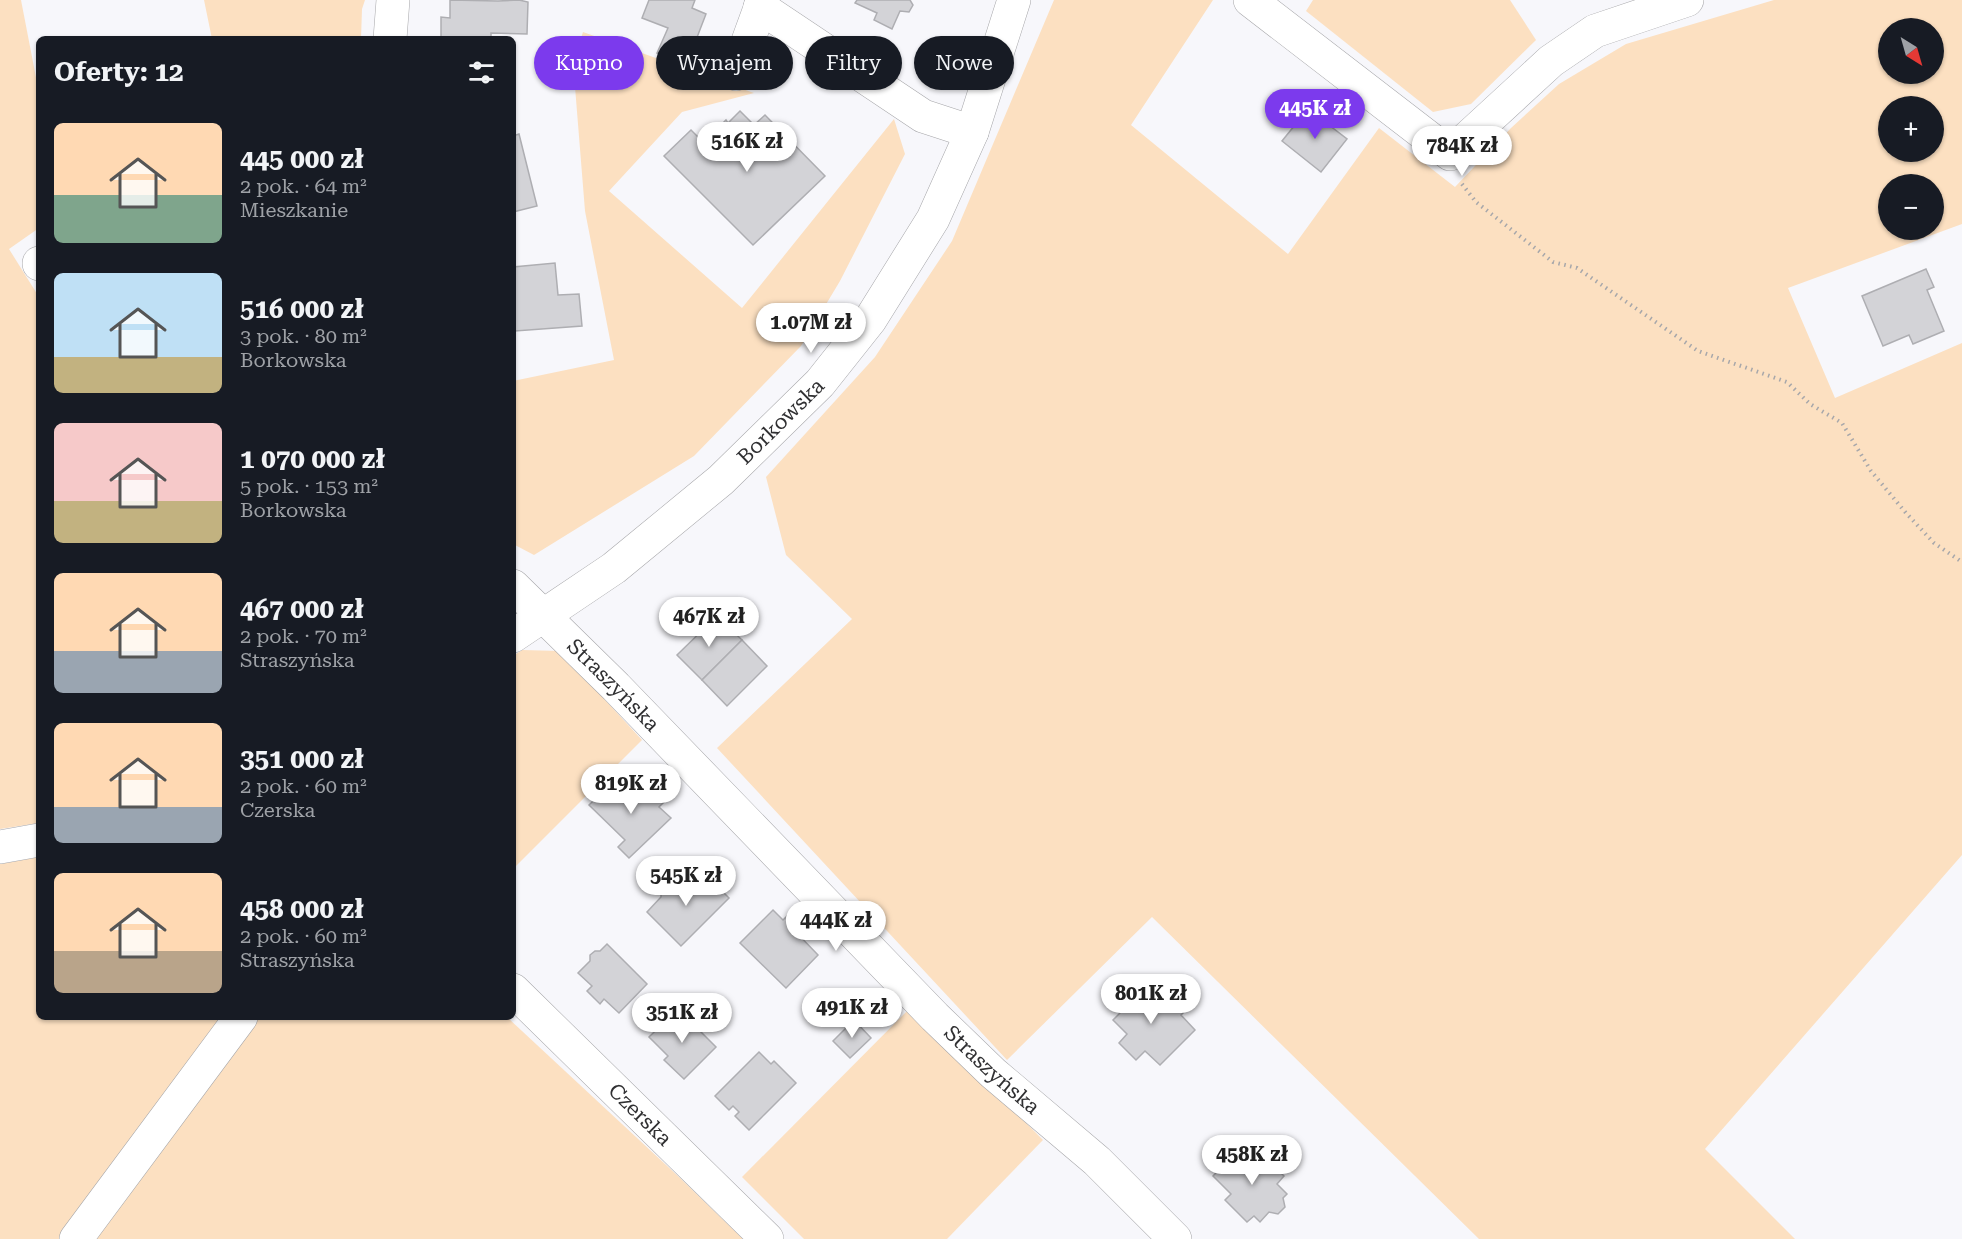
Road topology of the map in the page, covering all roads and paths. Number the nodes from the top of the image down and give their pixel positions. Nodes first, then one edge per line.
1 (393, 0) edge
2 (1014, 0) edge
3 (1250, 0) edge
4 (1687, 0) edge
5 (762, 3) edge
6 (390, 36) edge
7 (750, 36) edge
8 (972, 132) junction
9 (1450, 154) junction
10 (1962, 562) edge
11 (516, 589) edge
12 (543, 617) junction
13 (516, 634) edge
14 (36, 841) edge
15 (0, 847) edge
16 (516, 993) edge
17 (239, 1020) edge
18 (76, 1239) edge
19 (767, 1239) edge
20 (1175, 1239) edge

1 - 6 street
2 - 8 street, Borkowska
3 - 9 street
4 - 9 street
5 - 7 street
5 - 8 street
8 - 12 street, Borkowska
9 - 10 path
11 - 12 street, Straszyńska
12 - 13 street, Borkowska
12 - 20 street, Straszyńska
14 - 15 street
16 - 19 street, Czerska
17 - 18 street

